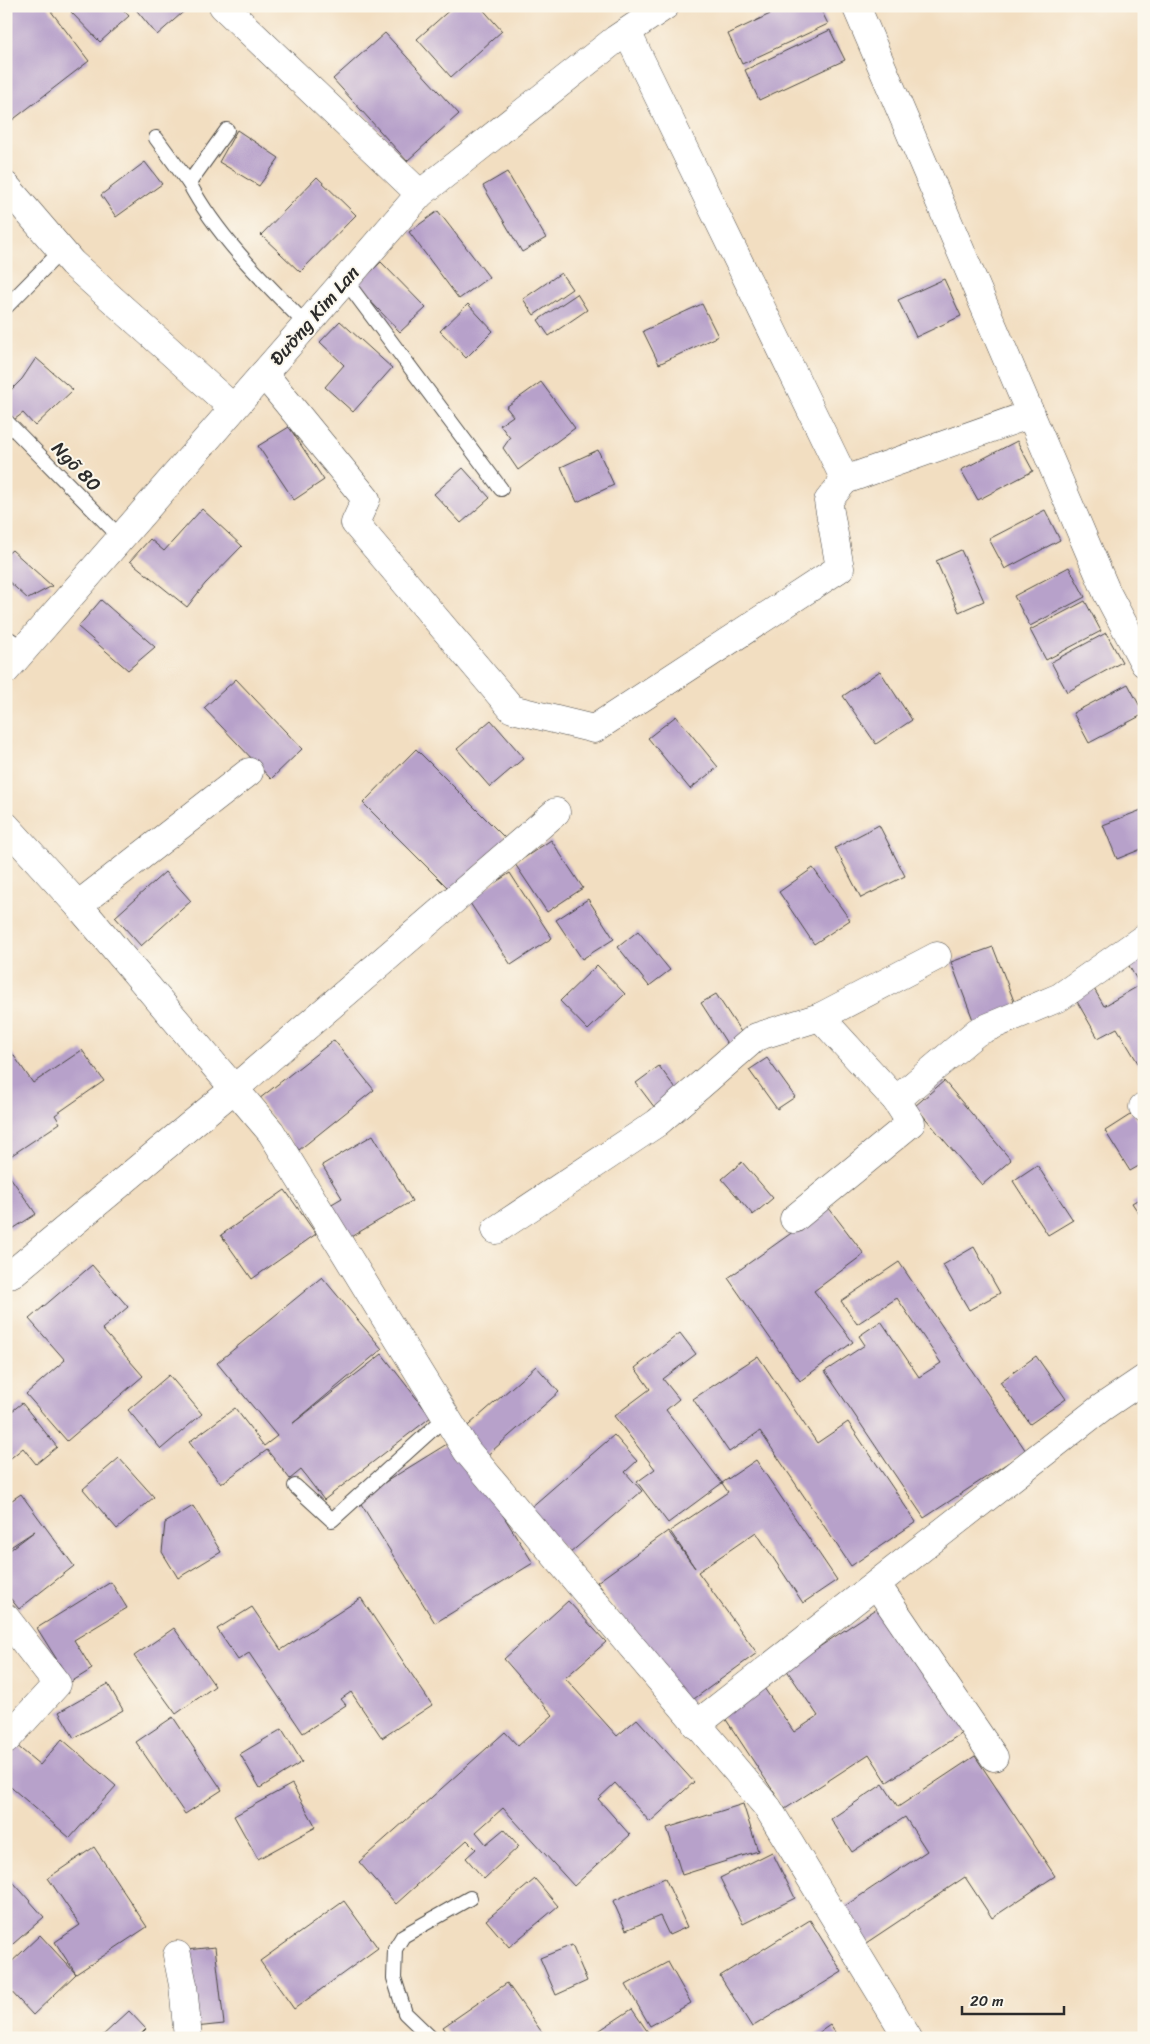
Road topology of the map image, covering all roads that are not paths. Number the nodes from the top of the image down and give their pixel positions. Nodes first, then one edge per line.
1 (223, 6) edge
2 (856, 6) edge
3 (653, 10) edge
4 (628, 32) junction
5 (227, 130) dead end
6 (156, 138) dead end
7 (189, 183) junction
8 (6, 186) edge
9 (420, 194) junction
10 (61, 251) junction
11 (345, 280) junction
12 (6, 307) edge
13 (306, 324) junction
14 (264, 374) junction
15 (233, 408) junction
16 (1030, 414) junction
17 (6, 421) edge
18 (845, 480) junction
19 (501, 489) dead end
20 (121, 538) junction
21 (15, 643) edge
22 (1144, 663) edge
23 (6, 670) edge
24 (249, 772) dead end
25 (556, 812) dead end
26 (6, 826) edge
27 (78, 906) junction
28 (1144, 938) edge
29 (937, 956) dead end
30 (820, 1017) junction
31 (234, 1089) junction
32 (896, 1100) junction
33 (794, 1219) dead end
34 (496, 1230) dead end
35 (6, 1276) edge
36 (1144, 1379) edge
37 (446, 1417) junction
38 (295, 1486) dead end
39 (877, 1585) junction
40 (6, 1618) edge
41 (696, 1725) junction
42 (6, 1740) edge
43 (994, 1757) dead end
44 (470, 1898) dead end
45 (177, 1955) dead end
46 (188, 2038) edge
47 (431, 2038) edge
48 (908, 2038) edge

1 - 9 street
2 - 16 street
3 - 4 street, Đường Kim Lan
4 - 9 street, Đường Kim Lan
4 - 18 street
5 - 7 lane
6 - 7 lane
7 - 13 lane
8 - 10 street
9 - 11 street, Đường Kim Lan
10 - 12 lane
10 - 15 street
11 - 13 street, Đường Kim Lan
11 - 19 lane
13 - 14 street, Đường Kim Lan
14 - 15 street, Đường Kim Lan
14 - 18 street
15 - 20 street, Đường Kim Lan
16 - 18 street
16 - 22 street
17 - 20 lane, Ngõ 80
20 - 21 street, Đường Kim Lan
21 - 23 street, Đường Kim Lan
24 - 27 street
25 - 31 street
26 - 27 street
27 - 31 street
28 - 32 street
29 - 30 street
30 - 32 street
30 - 34 street
31 - 35 street
31 - 37 street
32 - 33 street
36 - 39 street
37 - 38 lane
37 - 41 street
39 - 41 street
39 - 43 street
40 - 42 street
41 - 48 street
44 - 47 lane
45 - 46 street

